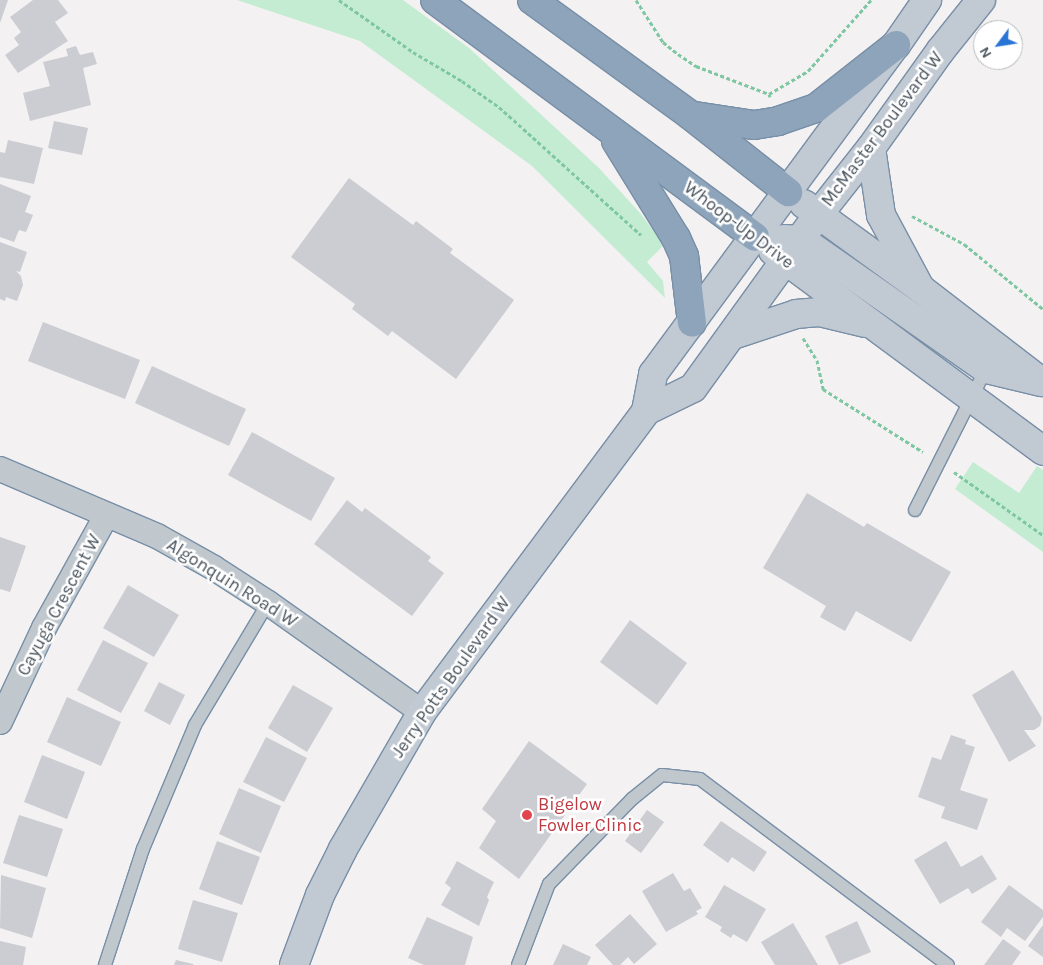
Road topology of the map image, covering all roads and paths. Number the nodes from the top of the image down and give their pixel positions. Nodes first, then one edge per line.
1 (338, 0) edge
2 (435, 0) edge
3 (532, 0) edge
4 (636, 0) edge
5 (871, 0) edge
6 (926, 0) edge
7 (981, 0) edge
8 (896, 45) junction
9 (769, 94) junction
10 (690, 115) junction
11 (778, 122) junction
12 (607, 127) junction
13 (871, 148) junction
14 (788, 192) junction
15 (818, 216) junction
16 (755, 237) junction
17 (643, 238) dead end
18 (794, 251) junction
19 (921, 289) junction
20 (796, 314) junction
21 (692, 323) junction
22 (876, 325) junction
23 (733, 335) junction
24 (992, 359) junction
25 (1042, 382) edge
26 (972, 396) junction
27 (646, 411) junction
28 (1043, 451) edge
29 (939, 461) junction
30 (0, 469) edge
31 (915, 510) dead end
32 (106, 516) junction
33 (1043, 535) edge
34 (268, 603) junction
35 (422, 712) junction
36 (0, 722) edge
37 (105, 965) edge
38 (294, 965) edge
39 (518, 965) edge
40 (948, 965) edge

1 - 17 path
2 - 12 highway, Whoop-Up Drive
3 - 10 highway
4 - 9 path
5 - 9 path
6 - 8 street
7 - 13 street, McMaster Boulevard W
8 - 11 highway
8 - 14 street
9 - 11 path
10 - 11 highway
10 - 14 highway
12 - 16 highway, Whoop-Up Drive
12 - 21 highway
13 - 15 street, McMaster Boulevard W
13 - 19 street
14 - 15 street
14 - 16 street
15 - 18 street, McMaster Boulevard W
15 - 19 street
16 - 18 street, Whoop-Up Drive
16 - 21 street, Jerry Potts Boulevard W
18 - 22 street, Whoop-Up Drive
18 - 23 street, Jerry Potts Boulevard W
18 - 24 street
19 - 24 street
20 - 22 street
20 - 23 street
20 - 29 path
21 - 27 street, Jerry Potts Boulevard W
22 - 26 street, Whoop-Up Drive
23 - 27 street, Jerry Potts Boulevard W
24 - 25 street
24 - 26 lane
26 - 28 street, Whoop-Up Drive
26 - 29 lane
27 - 35 street, Jerry Potts Boulevard W
29 - 31 lane
29 - 33 path
30 - 32 street, Algonquin Road W
32 - 34 street, Algonquin Road W
32 - 36 street, Cayuga Crescent W
34 - 35 street, Algonquin Road W
34 - 37 lane
35 - 38 street, Jerry Potts Boulevard W
39 - 40 lane

